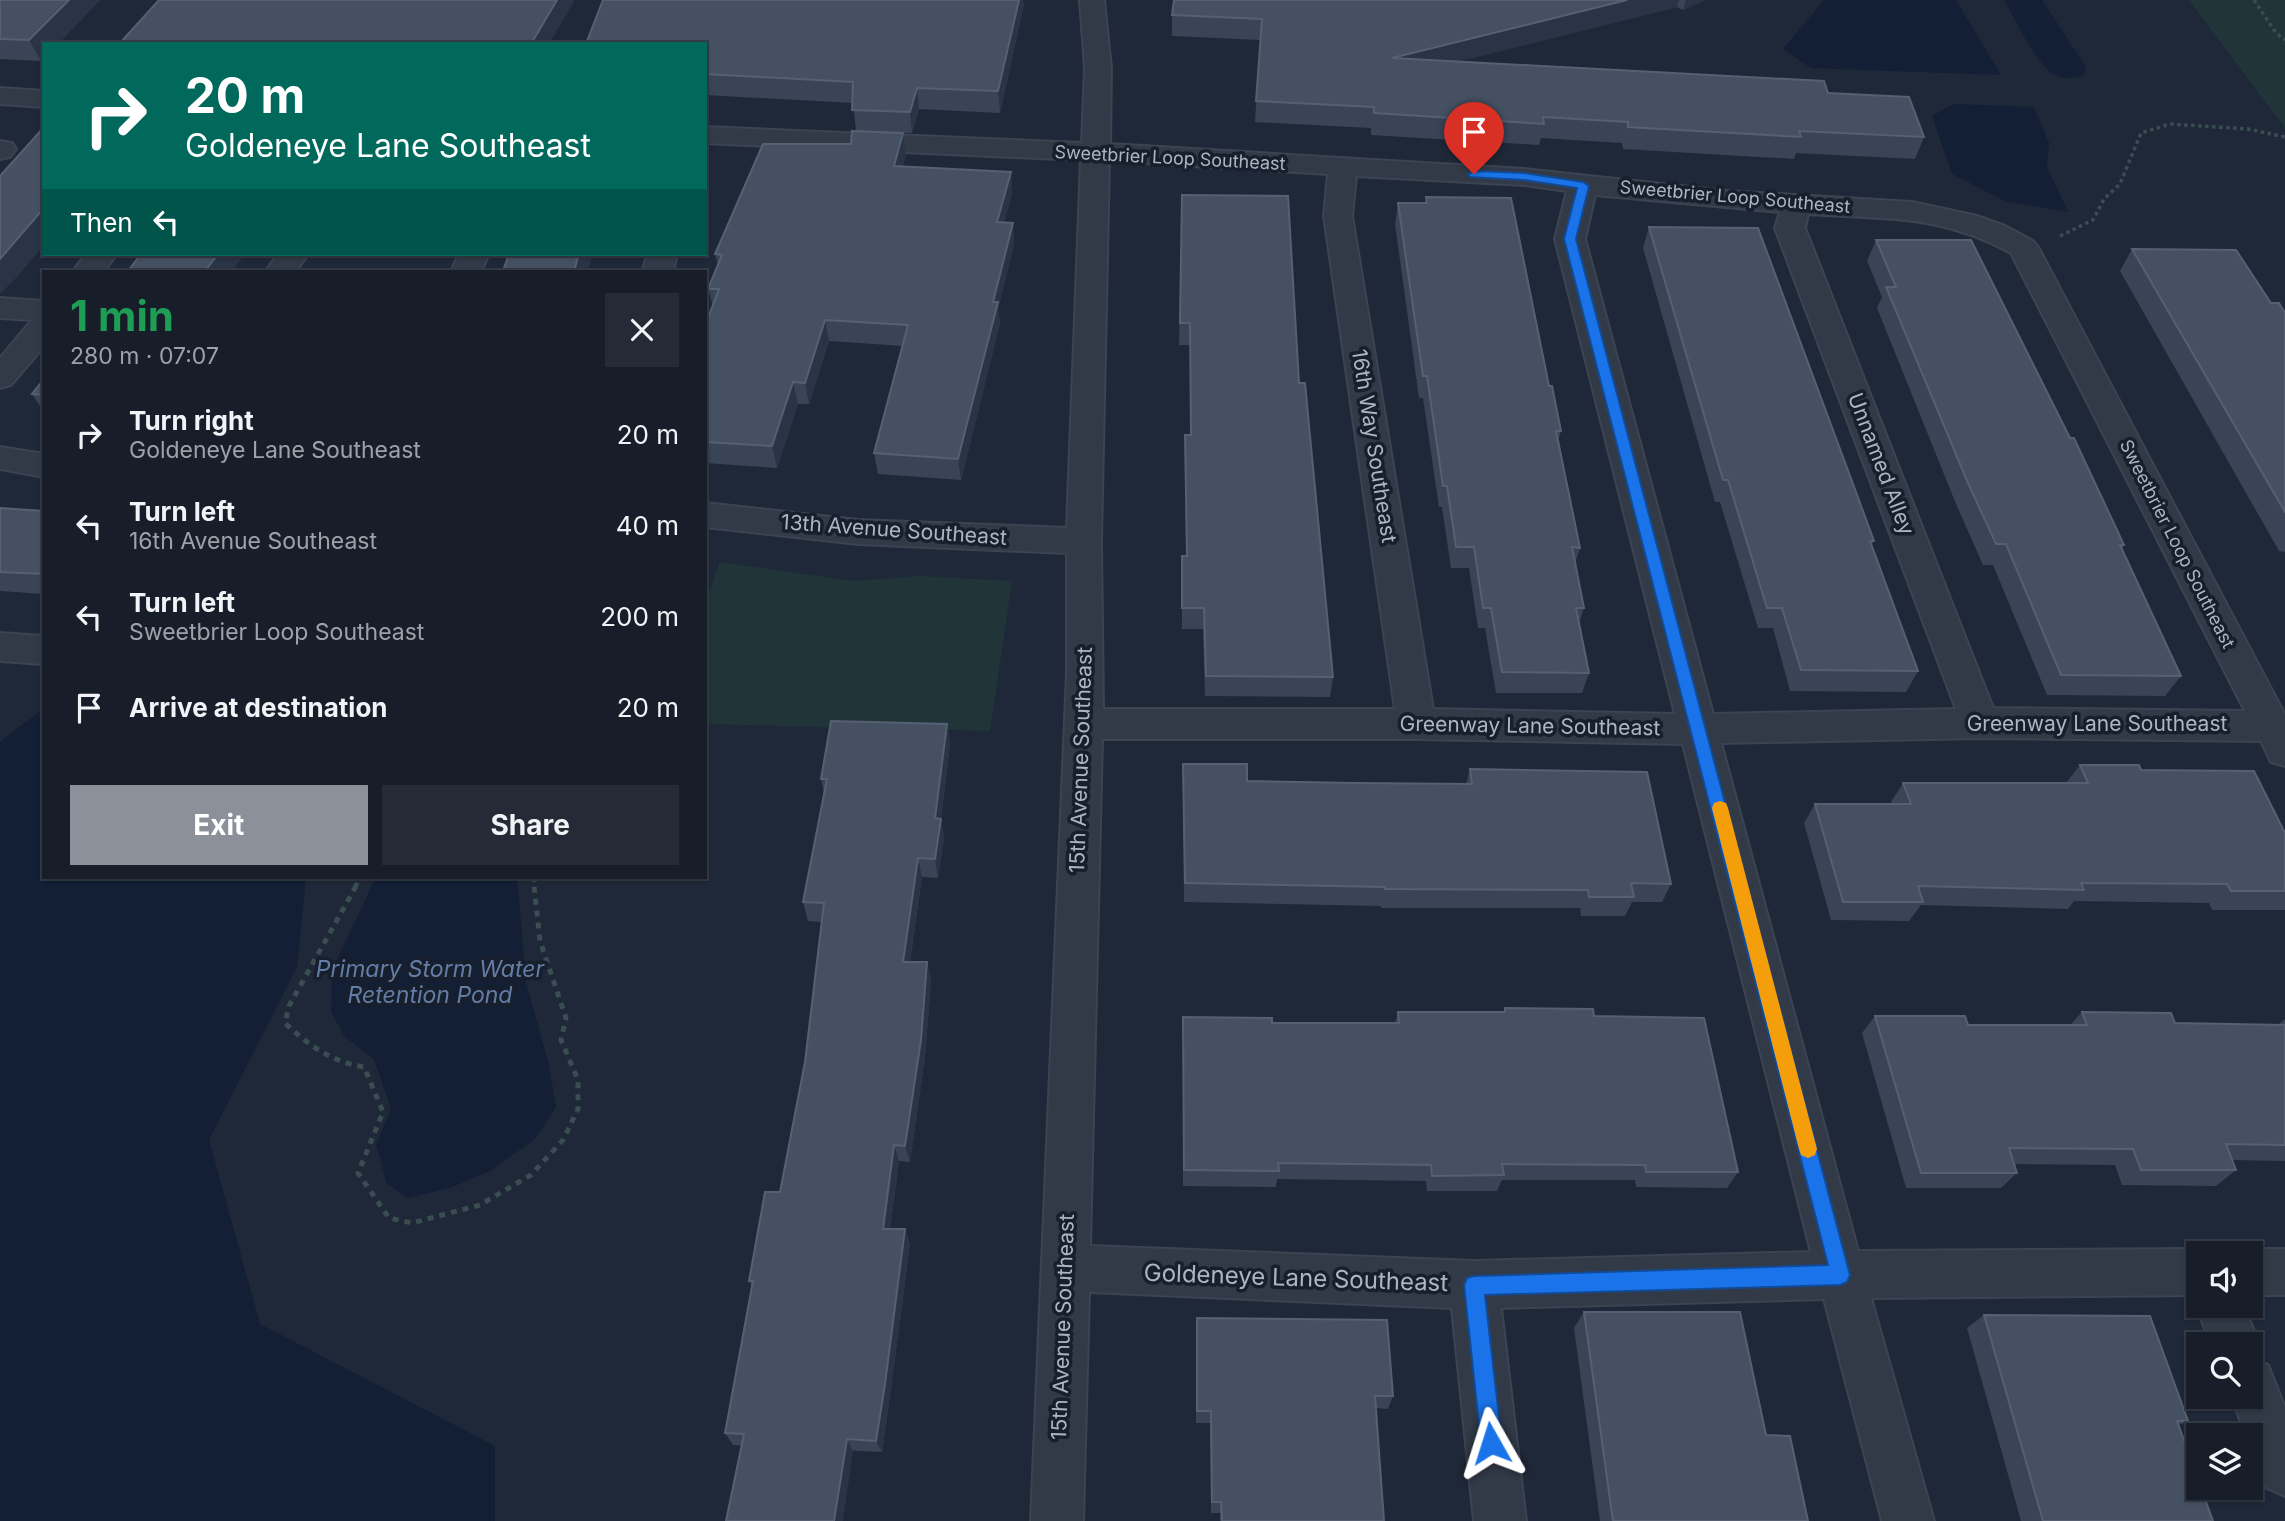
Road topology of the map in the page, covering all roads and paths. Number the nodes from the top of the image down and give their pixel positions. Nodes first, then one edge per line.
1 (1092, 0) edge
2 (2254, 0) edge
3 (2285, 40) edge
4 (0, 96) edge
5 (42, 99) edge
6 (707, 135) edge
7 (2285, 137) edge
8 (1096, 152) junction
9 (1343, 168) junction
10 (1583, 186) junction
11 (1796, 205) junction
12 (2022, 247) junction
13 (100, 256) edge
14 (89, 270) edge
15 (0, 308) edge
16 (42, 311) edge
17 (42, 328) edge
18 (0, 378) edge
19 (0, 458) edge
20 (42, 466) edge
21 (707, 515) edge
22 (1083, 541) junction
23 (0, 647) edge
24 (42, 650) edge
25 (1980, 723) junction
26 (1083, 724) junction
27 (1416, 724) junction
28 (1699, 729) junction
29 (2278, 739) edge
30 (360, 879) edge
31 (534, 879) edge
32 (1065, 1268) junction
33 (2186, 1272) edge
34 (2263, 1272) edge
35 (2285, 1272) edge
36 (1840, 1275) junction
37 (1474, 1285) junction
38 (2260, 1409) edge
39 (2285, 1470) edge
40 (1057, 1521) edge
41 (1500, 1521) edge
42 (1908, 1521) edge

1 - 8 street, 15th Avenue Southeast
2 - 3 path
4 - 5 street
6 - 8 street, Sweetbrier Loop Southeast
7 - 12 path
8 - 9 street, Sweetbrier Loop Southeast
8 - 22 street, 15th Avenue Southeast
9 - 10 street, Sweetbrier Loop Southeast
9 - 27 street, 16th Way Southeast
10 - 11 street, Sweetbrier Loop Southeast
10 - 28 street
11 - 12 street, Sweetbrier Loop Southeast
11 - 25 street, Unnamed Alley
12 - 29 street, Sweetbrier Loop Southeast
13 - 14 street
15 - 16 street
17 - 18 street
19 - 20 street
21 - 22 street, 13th Avenue Southeast
22 - 26 street, 15th Avenue Southeast
23 - 24 street
25 - 28 street, Greenway Lane Southeast
25 - 29 street, Greenway Lane Southeast
26 - 27 street, Greenway Lane Southeast
26 - 32 street, 15th Avenue Southeast
27 - 28 street, Greenway Lane Southeast
28 - 36 street
30 - 31 path
32 - 37 street, Goldeneye Lane Southeast
32 - 40 street, 15th Avenue Southeast
33 - 36 street, Goldeneye Lane Southeast
34 - 35 street
36 - 37 street, Goldeneye Lane Southeast
36 - 42 street
37 - 41 street
38 - 39 street

